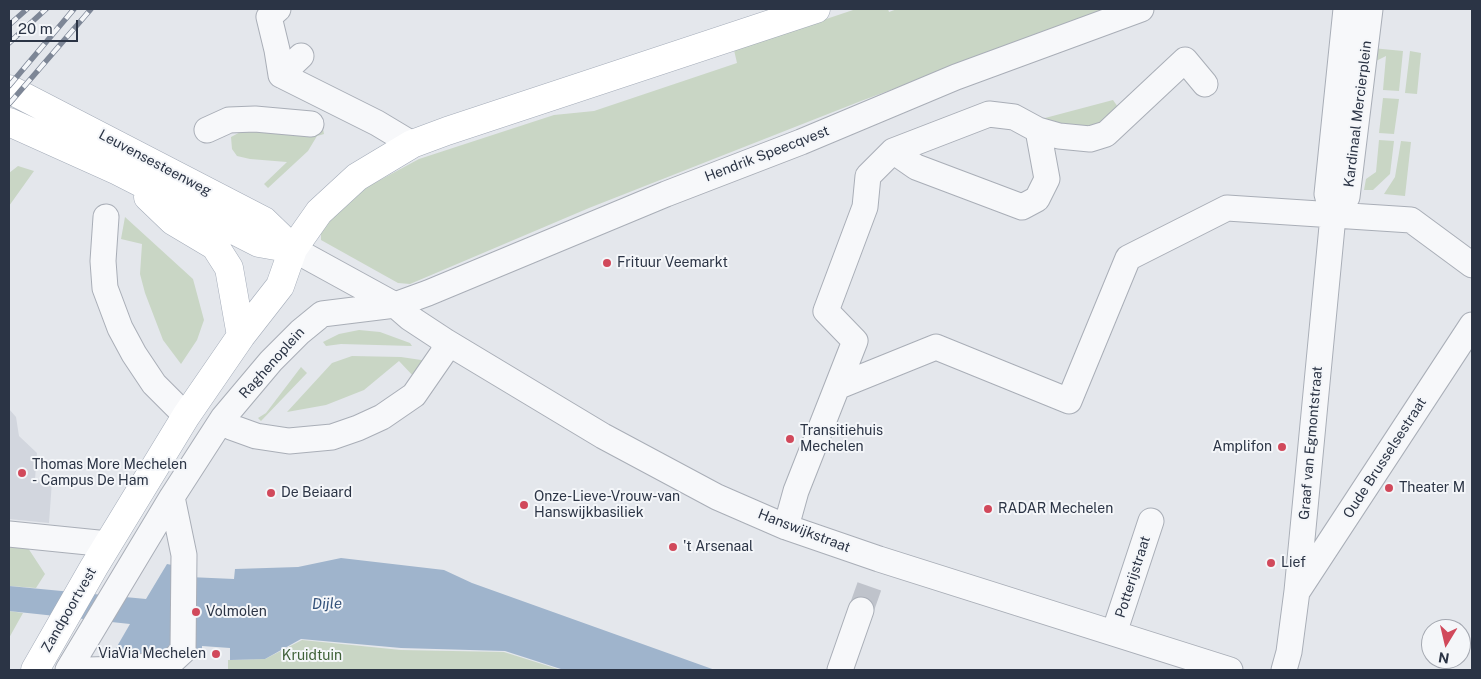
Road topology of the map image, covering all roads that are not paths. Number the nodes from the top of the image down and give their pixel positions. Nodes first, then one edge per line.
1 (816, 9) edge
2 (1142, 9) edge
3 (1346, 9) edge
4 (1370, 9) edge
5 (273, 13) edge
6 (302, 56) dead end
7 (281, 75) junction
8 (1205, 84) dead end
9 (9, 89) edge
10 (9, 122) edge
11 (311, 124) dead end
12 (207, 130) dead end
13 (1038, 130) junction
14 (412, 144) junction
15 (893, 151) junction
16 (127, 177) junction
17 (1333, 216) junction
18 (106, 217) dead end
19 (293, 249) junction
20 (1472, 265) edge
21 (402, 312) junction
22 (1472, 325) edge
23 (241, 336) junction
24 (445, 341) junction
25 (837, 387) junction
26 (186, 416) junction
27 (223, 418) junction
28 (172, 497) junction
29 (1151, 520) dead end
30 (786, 527) junction
31 (9, 534) edge
32 (106, 548) junction
33 (1297, 591) junction
34 (861, 610) tunnel mouth
35 (1114, 633) junction
36 (37, 666) edge
37 (171, 667) edge
38 (68, 670) edge
39 (88, 670) edge
40 (840, 670) edge
41 (1230, 670) edge
42 (1284, 670) edge

1 - 14 main road
2 - 21 street, Hendrik Speecqvest
3 - 17 street, Kardinaal Mercierplein
4 - 17 street, Kardinaal Mercierplein
5 - 7 street
6 - 7 street
7 - 14 street
8 - 13 street
9 - 19 main road, Leuvensesteenweg
10 - 16 main road, Leuvensesteenweg
11 - 12 street
13 - 15 street
13 - 15 street
14 - 19 main road
15 - 25 street
16 - 19 main road, Leuvensesteenweg
16 - 23 main road
17 - 20 street
17 - 25 street
17 - 33 street, Graaf van Egmontstraat
18 - 26 street
19 - 21 street, Leuvensesteenweg
19 - 23 main road
21 - 24 street, Hanswijkstraat
21 - 27 street, Raghenoplein
22 - 33 street, Oude Brusselsestraat
23 - 26 main road
24 - 27 street
24 - 30 street, Hanswijkstraat
25 - 30 street
26 - 32 main road
27 - 28 street, Raghenoplein
28 - 37 street
28 - 38 street, Raghenoplein
29 - 35 street, Potterijstraat
30 - 35 street, Hanswijkstraat
31 - 32 street
32 - 36 main road, Zandpoortvest
33 - 42 street, Graaf van Egmontstraat
34 - 40 street
35 - 41 street, Hanswijkstraat
37 - 39 street

